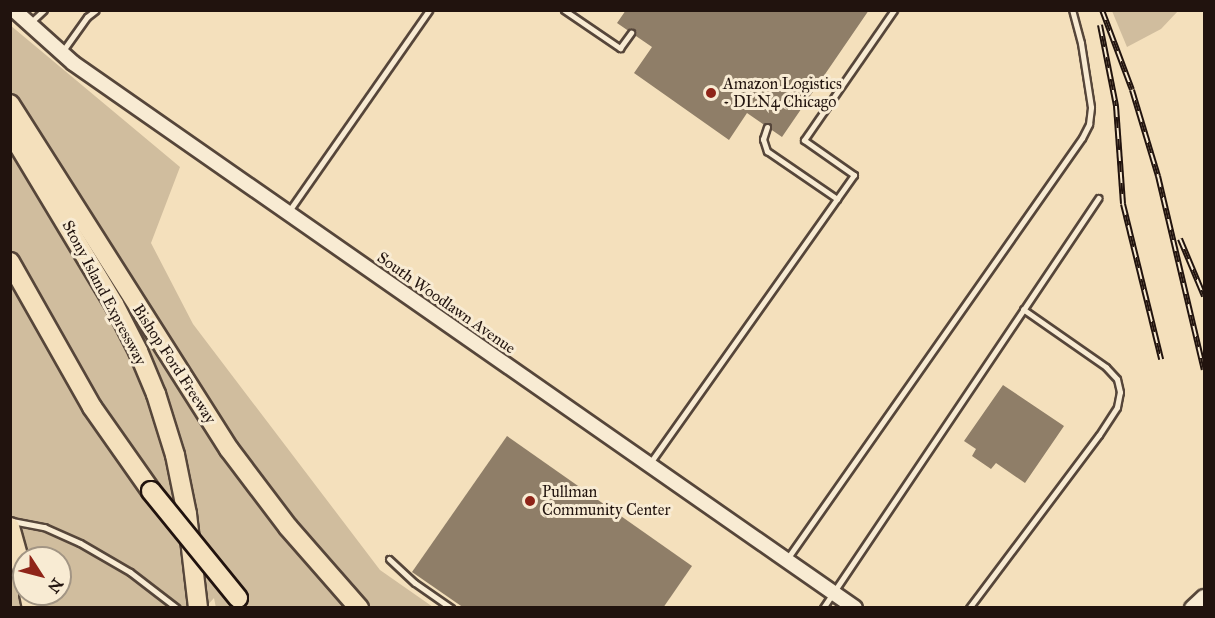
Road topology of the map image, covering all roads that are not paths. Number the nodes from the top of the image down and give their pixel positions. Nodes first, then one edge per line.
1 (44, 10) edge
2 (96, 10) edge
3 (429, 10) edge
4 (564, 10) edge
5 (894, 10) edge
6 (1072, 10) edge
7 (22, 18) edge
8 (631, 33) dead end
9 (61, 53) junction
10 (10, 104) edge
11 (767, 127) dead end
12 (10, 131) edge
13 (1099, 198) dead end
14 (837, 199) junction
15 (288, 212) junction
16 (10, 262) edge
17 (1023, 309) junction
18 (649, 465) junction
19 (10, 521) edge
20 (10, 527) edge
21 (15, 546) edge
22 (389, 559) dead end
23 (788, 559) junction
24 (832, 592) junction
25 (1204, 597) edge
26 (242, 603) edge
27 (177, 608) edge
28 (198, 608) edge
29 (358, 608) edge
30 (451, 608) edge
31 (823, 608) edge
32 (855, 608) edge
33 (969, 608) edge
34 (1192, 608) edge

1 - 7 lane
2 - 9 lane
3 - 15 lane
4 - 8 lane
5 - 14 lane
6 - 23 lane
7 - 9 street, South Woodlawn Avenue
9 - 15 street, South Woodlawn Avenue
10 - 29 highway, Bishop Ford Freeway
11 - 14 lane
12 - 28 highway, Stony Island Expressway
13 - 17 lane
14 - 18 lane
15 - 18 street, South Woodlawn Avenue
16 - 26 highway, bridge
17 - 24 lane
17 - 33 lane
18 - 23 street, South Woodlawn Avenue
19 - 27 lane
20 - 21 highway
22 - 30 lane
23 - 24 street, South Woodlawn Avenue
24 - 31 lane
24 - 32 street, South Woodlawn Avenue
25 - 34 street

